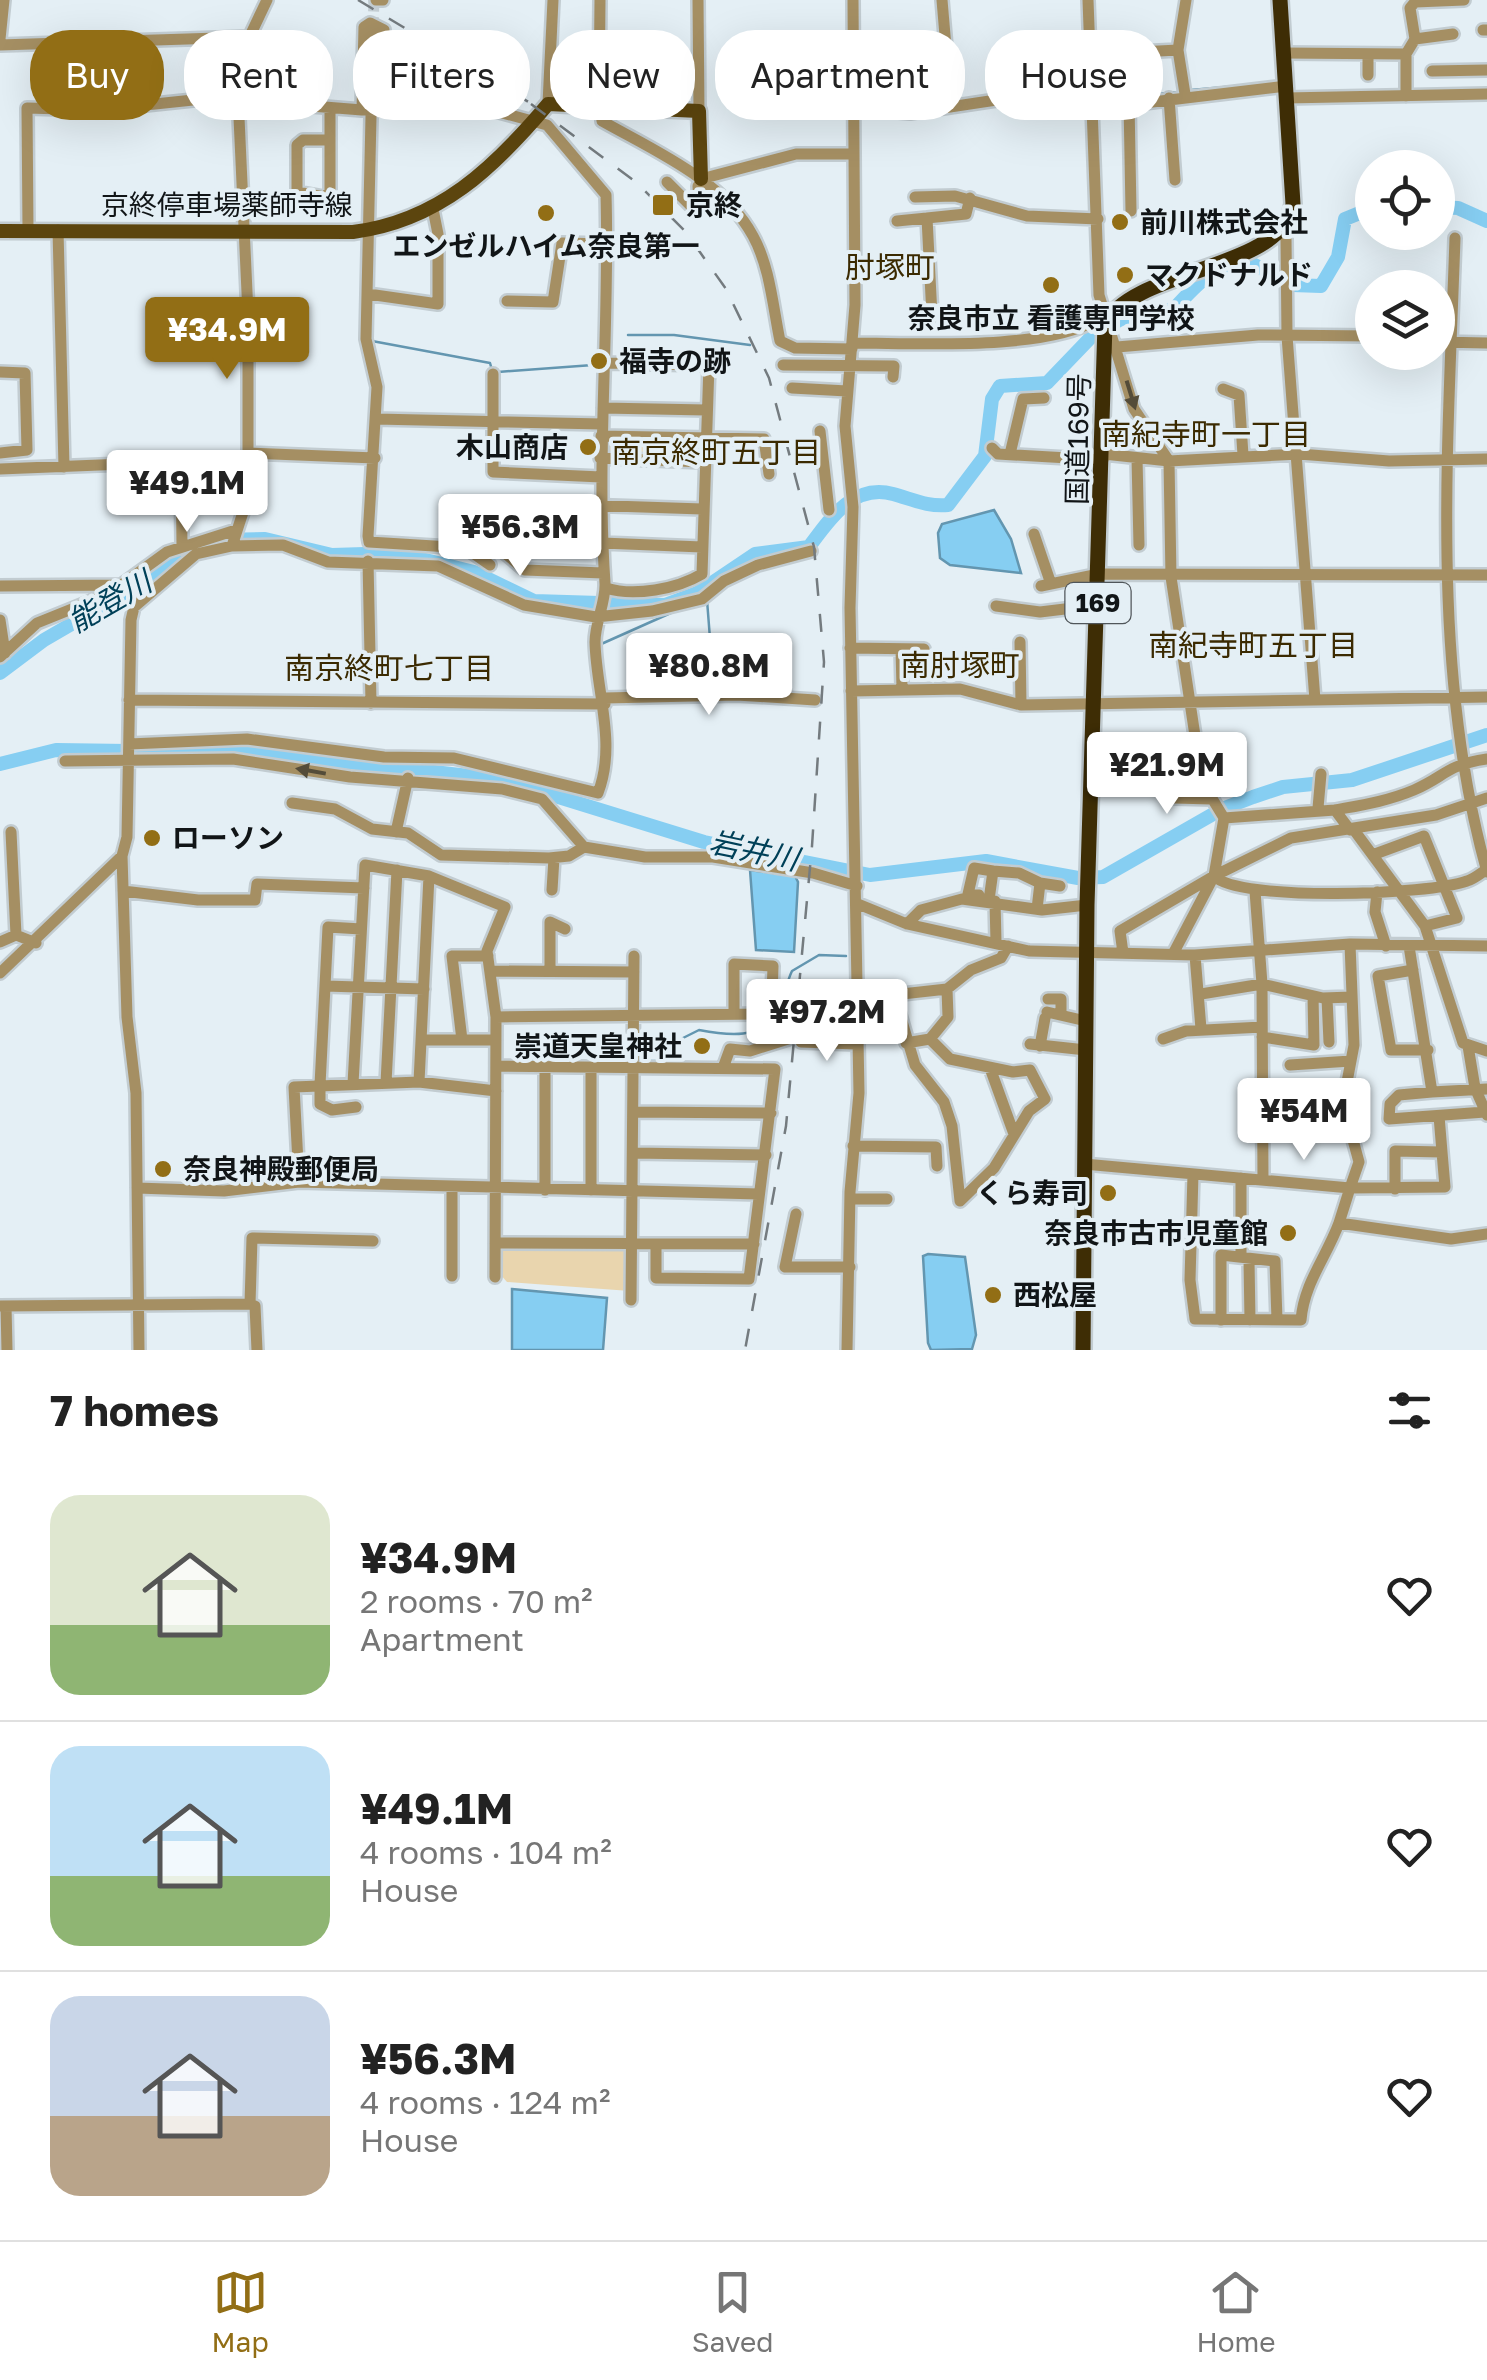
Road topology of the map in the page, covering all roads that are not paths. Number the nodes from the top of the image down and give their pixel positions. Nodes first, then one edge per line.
1 (4, 0) edge
2 (267, 0) edge
3 (553, 0) edge
4 (600, 0) edge
5 (698, 0) edge
6 (853, 0) edge
7 (942, 0) edge
8 (1088, 0) edge
9 (1186, 0) edge
10 (1280, 0) edge
11 (1464, 0) edge
12 (252, 30) edge
13 (600, 30) edge
14 (853, 30) edge
15 (945, 30) edge
16 (1089, 30) edge
17 (1453, 34) dead end
18 (184, 38) edge
19 (1414, 39) junction
20 (0, 42) edge
21 (1178, 50) junction
22 (1163, 51) edge
23 (1284, 52) junction
24 (1406, 54) junction
25 (1330, 55) junction
26 (1368, 56) junction
27 (1487, 70) edge
28 (1432, 71) dead end
29 (1330, 73) dead end
30 (1368, 75) dead end
31 (1286, 92) junction
32 (1185, 94) junction
33 (1487, 94) edge
34 (1406, 96) junction
35 (1169, 98) junction
36 (1163, 99) edge
37 (184, 103) edge
38 (548, 104) joint
39 (372, 110) joint
40 (695, 111) edge
41 (699, 111) junction
42 (240, 120) edge
43 (330, 120) edge
44 (372, 120) edge
45 (527, 120) edge
46 (602, 120) edge
47 (852, 120) edge
48 (1094, 120) edge
49 (1129, 120) edge
50 (534, 122) junction
51 (330, 140) junction
52 (853, 154) junction
53 (371, 174) junction
54 (385, 175) dead end
55 (699, 178) junction
56 (1175, 180) dead end
57 (667, 182) dead end
58 (915, 198) dead end
59 (970, 198) junction
60 (433, 209) junction
61 (1131, 211) dead end
62 (924, 218) junction
63 (1098, 219) junction
64 (897, 221) dead end
65 (28, 230) junction
66 (58, 230) junction
67 (368, 230) junction
68 (1280, 230) junction
69 (0, 231) edge
70 (244, 232) junction
71 (607, 244) junction
72 (368, 294) junction
73 (506, 301) dead end
74 (932, 316) dead end
75 (1105, 324) junction
76 (1287, 336) junction
77 (1355, 336) edge
78 (1487, 343) edge
79 (1111, 344) junction
80 (1455, 344) edge
81 (853, 346) junction
82 (605, 363) junction
83 (850, 364) junction
84 (784, 365) dead end
85 (1452, 370) edge
86 (0, 372) edge
87 (493, 374) dead end
88 (892, 377) dead end
89 (792, 388) dead end
90 (1223, 388) dead end
91 (847, 390) junction
92 (1044, 398) dead end
93 (603, 408) junction
94 (706, 410) junction
95 (376, 418) junction
96 (492, 421) junction
97 (602, 430) junction
98 (820, 431) dead end
99 (706, 437) junction
100 (845, 446) junction
101 (822, 448) junction
102 (992, 448) dead end
103 (0, 454) edge
104 (1010, 454) junction
105 (1299, 454) junction
106 (1243, 455) junction
107 (248, 456) junction
108 (1103, 457) junction
109 (375, 458) junction
110 (600, 458) junction
111 (1137, 458) junction
112 (181, 459) junction
113 (1487, 459) edge
114 (1450, 460) junction
115 (1168, 461) junction
116 (704, 462) junction
117 (64, 467) junction
118 (0, 469) edge
119 (769, 474) dead end
120 (600, 478) junction
121 (600, 505) junction
122 (702, 509) junction
123 (829, 510) dead end
124 (1034, 534) dead end
125 (234, 538) junction
126 (1139, 545) dead end
127 (182, 546) junction
128 (602, 546) junction
129 (702, 548) junction
130 (501, 550) junction
131 (811, 551) dead end
132 (368, 561) junction
133 (490, 565) dead end
134 (603, 573) junction
135 (1099, 574) junction
136 (1307, 574) junction
137 (1487, 576) edge
138 (1171, 577) junction
139 (1448, 577) junction
140 (129, 581) junction
141 (0, 586) edge
142 (604, 592) junction
143 (145, 595) junction
144 (996, 606) dead end
145 (1098, 606) junction
146 (597, 615) junction
147 (0, 620) edge
148 (1020, 642) dead end
149 (850, 648) junction
150 (901, 649) junction
151 (924, 649) dead end
152 (2, 655) edge
153 (902, 688) junction
154 (852, 691) junction
155 (1454, 695) junction
156 (1487, 697) edge
157 (129, 700) junction
158 (815, 700) dead end
159 (1315, 700) junction
160 (605, 701) junction
161 (1192, 702) junction
162 (371, 703) junction
163 (1021, 704) junction
164 (1093, 704) junction
165 (129, 745) junction
166 (1487, 759) edge
167 (65, 761) dead end
168 (129, 762) junction
169 (1464, 763) junction
170 (1321, 774) dead end
171 (1171, 776) dead end
172 (408, 778) junction
173 (548, 781) junction
174 (542, 798) junction
175 (1487, 798) edge
176 (1212, 801) junction
177 (1472, 801) junction
178 (292, 803) dead end
179 (1318, 808) junction
180 (1335, 810) junction
181 (1222, 816) junction
182 (1352, 830) junction
183 (11, 832) dead end
184 (396, 832) junction
185 (584, 847) junction
186 (1375, 854) junction
187 (122, 856) junction
188 (554, 858) junction
189 (397, 870) junction
190 (1487, 870) edge
191 (993, 871) junction
192 (429, 876) junction
193 (1214, 876) junction
194 (1040, 883) junction
195 (857, 886) junction
196 (1060, 886) dead end
197 (1445, 886) junction
198 (364, 888) junction
199 (552, 890) dead end
200 (123, 891) junction
201 (1254, 891) junction
202 (1377, 892) junction
203 (1402, 892) junction
204 (988, 900) junction
205 (858, 904) junction
206 (1087, 905) junction
207 (1036, 909) junction
208 (907, 924) junction
209 (1425, 926) junction
210 (362, 929) junction
211 (565, 929) dead end
212 (16, 935) junction
213 (0, 942) edge
214 (36, 943) junction
215 (1433, 943) junction
216 (1002, 944) junction
217 (1350, 944) junction
218 (1386, 946) junction
219 (1410, 946) junction
220 (1487, 946) edge
221 (1259, 948) junction
222 (1087, 953) junction
223 (1123, 953) junction
224 (1173, 954) junction
225 (1195, 955) junction
226 (488, 956) junction
227 (634, 956) dead end
228 (490, 970) junction
229 (1413, 970) junction
230 (550, 971) junction
231 (634, 972) junction
232 (0, 973) edge
233 (1262, 984) junction
234 (325, 986) junction
235 (358, 987) junction
236 (391, 988) junction
237 (424, 989) junction
238 (947, 989) junction
239 (1201, 994) junction
240 (1312, 996) junction
241 (1352, 997) junction
242 (895, 998) junction
243 (1328, 998) junction
244 (854, 1001) junction
245 (830, 1002) dead end
246 (734, 1014) junction
247 (898, 1015) junction
248 (496, 1017) junction
249 (634, 1017) junction
250 (856, 1018) junction
251 (1086, 1021) junction
252 (1201, 1030) junction
253 (1262, 1032) junction
254 (930, 1039) junction
255 (1290, 1039) junction
256 (422, 1040) junction
257 (462, 1040) junction
258 (496, 1040) junction
259 (1163, 1040) dead end
260 (906, 1042) junction
261 (1329, 1042) dead end
262 (856, 1044) junction
263 (1468, 1046) junction
264 (1086, 1050) junction
265 (1428, 1050) junction
266 (1487, 1051) edge
267 (1351, 1062) junction
268 (496, 1066) junction
269 (545, 1067) junction
270 (591, 1067) junction
271 (634, 1067) junction
272 (724, 1068) junction
273 (990, 1068) junction
274 (419, 1082) junction
275 (386, 1083) junction
276 (354, 1084) junction
277 (320, 1085) junction
278 (1481, 1089) edge
279 (496, 1090) junction
280 (1432, 1092) junction
281 (356, 1106) dead end
282 (633, 1112) junction
283 (771, 1112) junction
284 (1486, 1114) edge
285 (1439, 1116) junction
286 (1014, 1134) junction
287 (853, 1146) junction
288 (1442, 1152) junction
289 (633, 1154) junction
290 (766, 1155) junction
291 (1084, 1164) junction
292 (937, 1166) dead end
293 (1192, 1174) junction
294 (1241, 1178) junction
295 (1264, 1180) junction
296 (300, 1182) junction
297 (137, 1188) junction
298 (1350, 1188) junction
299 (452, 1189) junction
300 (1396, 1189) junction
301 (495, 1190) junction
302 (545, 1190) junction
303 (591, 1190) junction
304 (632, 1193) junction
305 (759, 1194) junction
306 (850, 1198) junction
307 (887, 1200) dead end
308 (796, 1214) dead end
309 (1339, 1223) junction
310 (1487, 1234) edge
311 (373, 1240) dead end
312 (632, 1242) junction
313 (495, 1243) junction
314 (656, 1244) junction
315 (754, 1244) junction
316 (1245, 1258) junction
317 (850, 1267) junction
318 (452, 1276) dead end
319 (495, 1276) dead end
320 (632, 1300) dead end
321 (250, 1304) junction
322 (3, 1306) edge
323 (139, 1307) junction
324 (1222, 1320) junction
325 (1250, 1320) junction
326 (1278, 1320) junction
327 (6, 1350) edge
328 (139, 1350) edge
329 (257, 1350) edge
330 (848, 1350) edge
331 (1083, 1350) edge

1 - 20 street
2 - 12 street
3 - 38 street
4 - 13 street
5 - 41 street
6 - 14 street
7 - 15 street
8 - 16 street
9 - 21 street
10 - 23 highway
11 - 19 street
17 - 19 street
18 - 20 street
19 - 24 street
21 - 22 street
21 - 32 street
23 - 25 street
23 - 31 highway
24 - 26 street
24 - 34 street
25 - 26 street
25 - 29 street
26 - 30 street
27 - 28 street
31 - 32 street
31 - 34 street
31 - 68 highway
32 - 35 street
33 - 34 street
35 - 36 street
35 - 56 street
37 - 65 street
38 - 50 main road, 京終停車場薬師寺線
39 - 39 street
40 - 41 main road
41 - 55 main road
42 - 70 street
43 - 51 street
44 - 53 street
45 - 50 street
46 - 55 street
47 - 52 street
48 - 63 street
49 - 61 street
50 - 60 main road, 京終停車場薬師寺線
50 - 71 street
51 - 51 street
52 - 55 street
52 - 81 street
53 - 54 street
53 - 67 street
55 - 57 street
55 - 81 street
58 - 59 street
59 - 62 street
59 - 63 street
60 - 67 main road, 京終停車場薬師寺線
60 - 72 street
62 - 64 street
62 - 74 street
63 - 75 street
65 - 66 main road, 京終停車場薬師寺線
65 - 69 main road, 京終停車場薬師寺線
66 - 70 main road, 京終停車場薬師寺線
66 - 117 street
67 - 70 main road, 京終停車場薬師寺線
67 - 72 street
68 - 75 highway
68 - 76 street
70 - 107 street
71 - 73 street
71 - 82 street
72 - 95 street
75 - 79 highway, 国道169号 / 169
75 - 81 street
76 - 77 street
76 - 79 street
76 - 105 street
78 - 80 street
79 - 108 highway, 国道169号 / 169
79 -> 115 street
81 - 83 street
82 - 93 street
82 - 94 street
83 - 84 street
83 - 88 street
83 - 91 street
85 - 114 street
86 - 103 street
87 - 96 street
89 - 91 street
90 - 106 street
91 - 100 street
92 - 104 street
93 - 94 street
93 - 97 street
94 - 99 street
95 - 96 street
95 - 109 street
96 - 97 street
96 - 120 street
97 - 99 street
97 - 110 street
98 - 101 street
99 - 116 street
99 - 119 street
100 - 101 street
100 - 149 street
101 - 123 street
102 - 104 street
104 - 108 street
105 - 106 street
105 - 114 street
105 - 136 street
106 - 115 street
107 - 109 street
107 - 112 street
107 - 125 street
108 - 111 street
108 - 135 highway, 国道169号 / 169
109 - 133 street
110 - 116 street
110 - 120 street
111 - 115 street
111 - 126 street
112 - 117 street
112 - 127 street
113 - 114 street
114 - 139 street
115 - 138 street
116 - 122 street
117 - 118 street
120 - 121 street
121 - 122 street
121 - 128 street
121 - 130 street
122 - 129 street
124 - 135 street
125 - 127 street
125 - 132 street
125 - 143 street
127 - 140 street
128 - 129 street
128 - 130 street
128 - 134 street
129 - 142 street
130 - 134 street
131 - 146 street
132 - 146 street
132 - 162 street
134 - 142 street
135 - 138 street
135 - 145 highway, 国道169号 / 169
136 - 138 street
136 - 139 street
136 - 159 street
137 - 139 street
138 - 161 street
139 - 155 street
140 - 141 street
140 - 143 street
140 - 152 street
142 - 146 street
143 - 157 street
144 - 145 street
145 - 164 highway, 国道169号 / 169
146 - 160 street
147 - 152 street
148 - 163 street
149 - 150 street
149 - 154 street
150 - 151 street
150 - 153 street
153 - 154 street
153 - 163 street
154 - 195 street
155 - 156 street
155 - 159 street
155 - 169 street
157 - 162 street
157 - 165 street
158 - 160 street
159 - 161 street
160 - 162 street
160 - 173 street
161 - 164 street
161 - 176 street
163 - 164 street
164 - 206 highway, 国道169号 / 169
165 - 168 street
165 - 173 street
166 - 169 street
167 - 168 street
172 -> 168 street
168 - 187 street
169 - 177 street
169 - 180 street
170 - 179 street
171 - 176 street
172 - 174 street
172 - 184 street
173 - 174 street
174 - 185 street
175 - 177 street
176 - 181 street
177 - 182 street
177 - 190 street
178 - 184 street
179 - 180 street
179 - 181 street
180 - 182 street
181 - 193 street
182 - 186 street
182 - 193 street
183 - 212 street
184 - 188 street
185 - 188 street
185 - 195 street
186 - 197 street
186 - 203 street
187 - 200 street
187 - 214 street
188 - 199 street
189 - 192 street
189 - 198 street
189 - 236 street
190 - 197 street
191 - 194 street
191 - 204 street
191 - 204 street
192 - 226 street
192 - 237 street
193 - 201 street
193 - 223 street
193 - 224 street
194 - 196 street
194 - 207 street
195 - 205 street
197 - 203 street
197 - 209 street
198 - 200 street
198 - 210 street
200 - 297 street
201 - 202 street
201 - 221 street
202 - 203 street
202 - 218 street
203 - 209 street
204 - 207 street
204 - 208 street
204 - 216 street
205 - 208 street
205 - 244 street
206 - 207 street
206 - 222 highway, 国道169号 / 169
208 - 216 street
209 - 215 street
210 - 234 street
210 - 235 street
211 - 230 street
212 - 213 street
212 - 214 street
214 - 232 street
215 - 219 street
215 - 220 street
215 - 263 street
216 - 222 street
216 - 238 street
217 - 218 street
217 - 221 street
217 - 241 street
218 - 219 street
219 - 229 street
221 - 225 street
221 - 233 street
222 - 223 street
222 - 251 highway, 国道169号 / 169
223 - 224 street
224 - 225 street
225 - 239 street
226 - 228 street
226 - 257 street
227 - 231 street
228 - 230 street
228 - 248 street
229 - 265 street
229 - 265 street
230 - 231 street
231 - 249 street
233 - 239 street
233 - 240 street
233 - 253 street
234 - 235 street
234 - 277 street
235 - 236 street
235 - 276 street
236 - 237 street
236 - 275 street
237 - 256 street
238 - 242 street
238 - 254 street
239 - 252 street
240 - 243 street
240 - 255 street
241 - 243 street
241 - 267 street
242 - 244 street
242 - 247 street
243 - 261 street
244 - 245 street
244 - 250 street
246 - 246 street
246 - 249 street
247 - 250 street
247 - 260 street
248 - 249 street
248 - 258 street
249 - 271 street
250 - 262 street
251 - 264 highway, 国道169号 / 169
251 - 264 street
252 - 253 street
252 - 259 street
253 - 255 street
253 - 295 street
254 - 260 street
254 - 273 street
255 - 267 street
256 - 257 street
256 - 274 street
257 - 258 street
258 - 268 street
260 - 286 street
262 - 272 street
262 - 287 street
263 - 266 street
263 - 278 street
264 - 291 highway, 国道169号 / 169
265 - 280 street
267 - 298 street
268 - 269 street
268 - 279 street
269 - 270 street
269 - 302 street
270 - 271 street
270 - 303 street
271 - 272 street
271 - 282 street
272 - 283 street
273 - 286 street
273 - 286 street
274 - 275 street
274 - 279 street
275 - 276 street
276 - 277 street
277 - 281 street
277 - 296 street
278 - 280 street
278 - 284 street
279 - 301 street
280 - 285 street
282 - 283 street
282 - 289 street
283 - 290 street
284 - 285 street
285 - 288 street
287 - 292 street
287 - 306 street
288 - 300 street
288 - 300 street
289 - 290 street
289 - 304 street
290 - 305 street
291 - 293 street
291 - 331 highway, 国道169号 / 169
293 - 294 street
293 - 324 street
294 - 295 street
294 - 316 street
295 - 298 street
296 - 297 street
296 - 299 street
297 - 323 street
298 - 300 street
298 - 309 street
299 - 301 street
299 - 318 street
301 - 302 street
301 - 313 street
302 - 303 street
303 - 304 street
304 - 305 street
304 - 312 street
305 - 315 street
306 - 307 street
306 - 317 street
308 - 317 street
309 - 310 street
309 - 326 street
311 - 321 street
312 - 313 street
312 - 314 street
312 - 320 street
313 - 319 street
314 - 315 street
314 - 315 street
316 - 324 street
316 - 325 street
316 - 326 street
317 - 330 street
321 - 323 street
321 - 329 street
322 - 323 street
322 - 327 street
323 - 328 street
324 - 325 street
325 - 326 street

